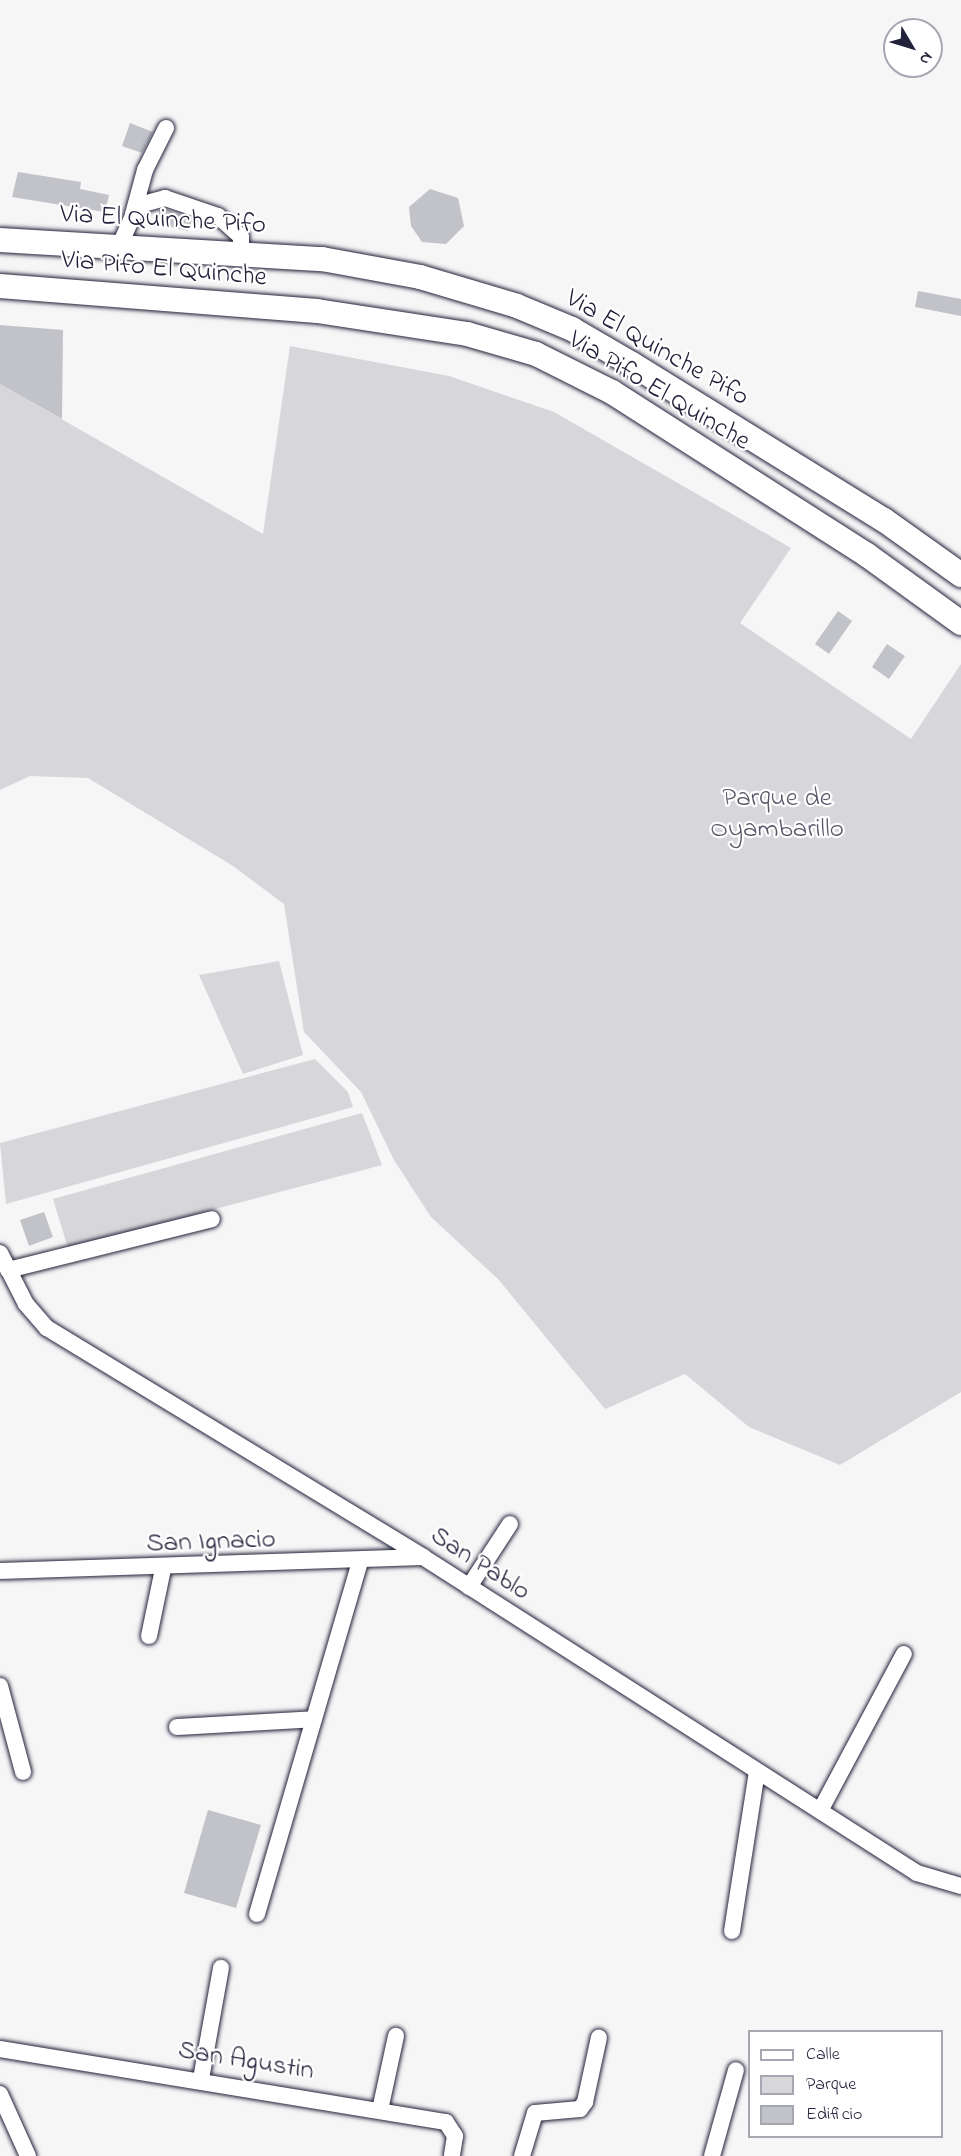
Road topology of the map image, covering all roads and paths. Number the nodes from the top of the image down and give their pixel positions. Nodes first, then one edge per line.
1 (166, 128) dead end
2 (133, 215) junction
3 (0, 240) edge
4 (119, 247) junction
5 (241, 255) junction
6 (0, 286) edge
7 (961, 575) edge
8 (961, 623) edge
9 (212, 1219) dead end
10 (0, 1253) edge
11 (8, 1270) junction
12 (510, 1524) dead end
13 (423, 1557) junction
14 (360, 1562) junction
15 (163, 1569) junction
16 (0, 1571) edge
17 (469, 1587) junction
18 (149, 1636) dead end
19 (904, 1654) dead end
20 (0, 1686) edge
21 (314, 1719) junction
22 (177, 1726) dead end
23 (23, 1772) dead end
24 (757, 1772) junction
25 (820, 1811) junction
26 (961, 1886) edge
27 (257, 1914) dead end
28 (732, 1931) dead end
29 (221, 1968) dead end
30 (396, 2036) dead end
31 (599, 2037) dead end
32 (0, 2049) edge
33 (736, 2070) dead end
34 (201, 2079) junction
35 (0, 2094) edge
36 (380, 2110) junction
37 (28, 2156) edge
38 (452, 2156) edge
39 (522, 2156) edge
40 (712, 2156) edge

1 - 2 street
2 - 4 street
2 - 5 street
3 - 4 highway, Via El Quinche Pifo
4 - 5 highway, Via El Quinche Pifo
5 - 7 highway, Via El Quinche Pifo
6 - 8 highway, Via Pifo El Quinche
9 - 11 street
10 - 11 street, San Pablo
11 - 13 street, San Pablo
12 - 17 street
13 - 14 street, San Ignacio
13 - 17 street, San Pablo
14 - 15 street, San Ignacio
14 - 21 street
15 - 16 street, San Ignacio
15 - 18 street
17 - 24 street, San Pablo
19 - 25 street
20 - 23 street
21 - 22 street
21 - 27 street
24 - 25 street, San Pablo
24 - 28 street
25 - 26 street, San Pablo
29 - 34 street
30 - 36 street
31 - 39 street
32 - 34 street, San Agustin
33 - 40 street
34 - 36 street, San Agustin
35 - 37 street
36 - 38 street, San Agustin

